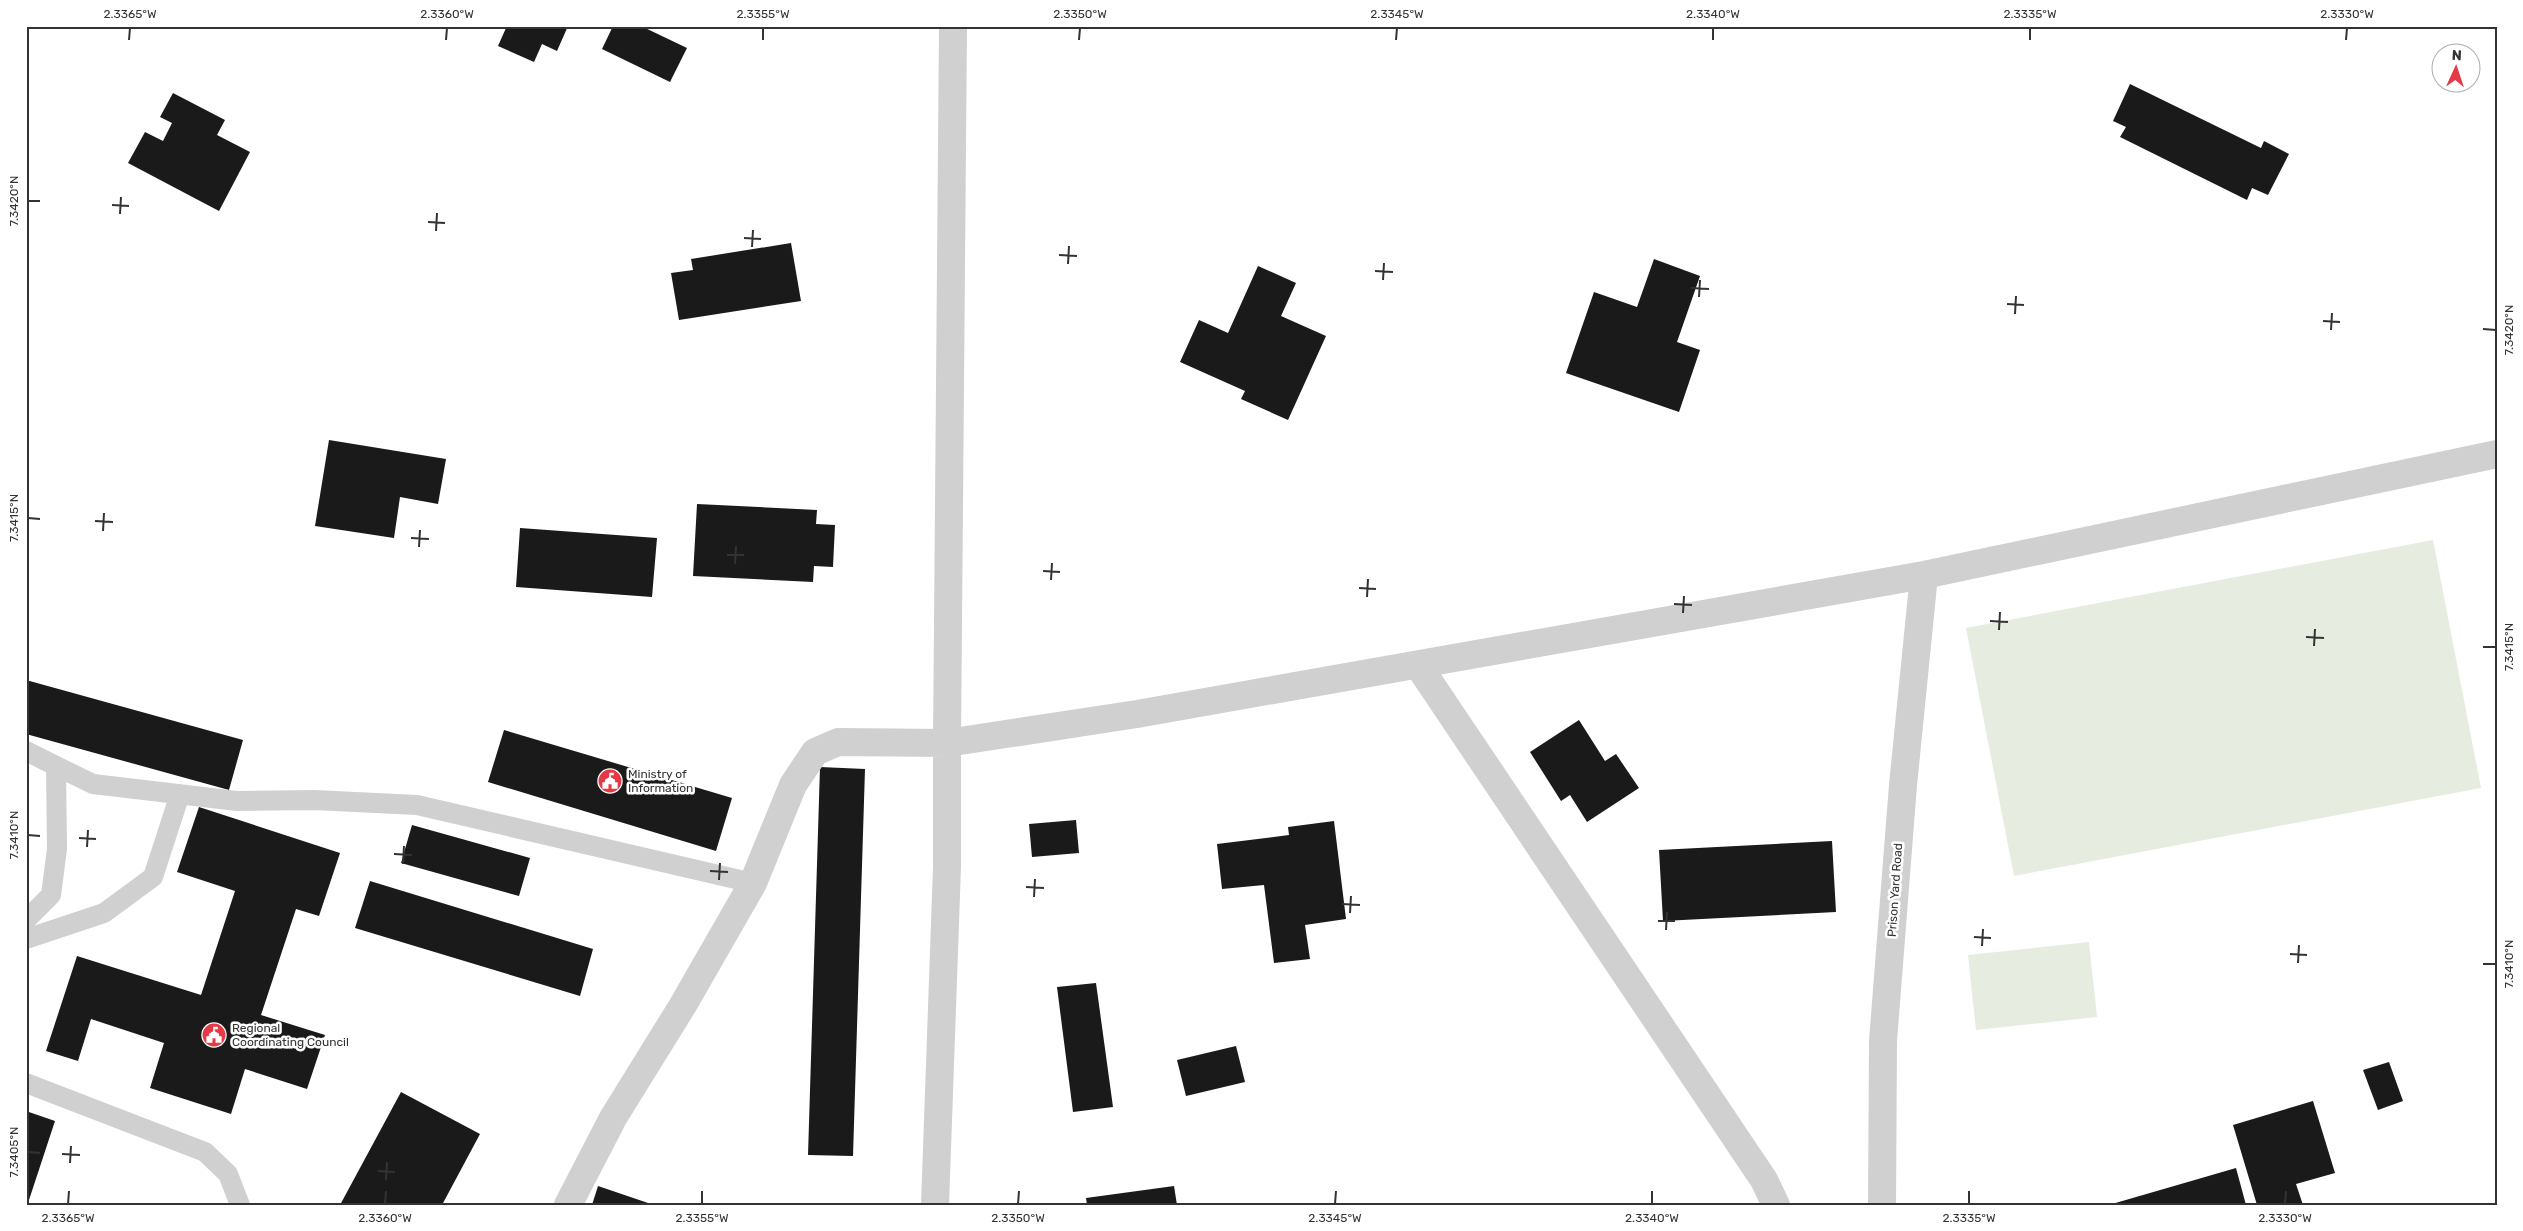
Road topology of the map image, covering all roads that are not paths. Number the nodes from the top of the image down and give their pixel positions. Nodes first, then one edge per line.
1 (953, 26) edge
2 (2497, 454) edge
3 (1924, 575) junction
4 (1418, 665) junction
5 (947, 743) junction
6 (26, 751) edge
7 (56, 766) junction
8 (180, 794) junction
9 (753, 883) junction
10 (26, 920) edge
11 (26, 939) edge
12 (26, 1083) edge
13 (240, 1205) edge
14 (568, 1205) edge
15 (935, 1205) edge
16 (1776, 1205) edge
17 (1882, 1205) edge

1 - 5 street
2 - 3 street
3 - 4 street
3 - 17 street, Prison Yard Road
4 - 5 street
4 - 16 street
5 - 9 street
5 - 15 street
6 - 7 lane
7 - 8 lane
7 - 10 lane
8 - 9 lane
8 - 11 lane
9 - 14 street
12 - 13 lane

